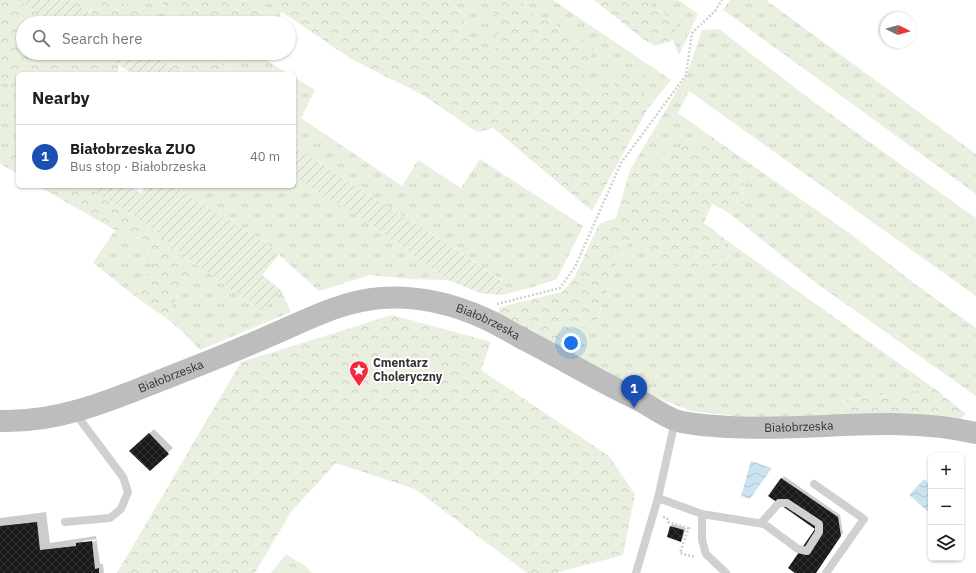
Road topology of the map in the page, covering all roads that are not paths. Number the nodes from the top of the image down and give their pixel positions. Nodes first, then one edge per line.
1 (74, 412) junction
2 (675, 420) junction
3 (0, 421) edge
4 (976, 433) edge
5 (814, 484) dead end
6 (658, 498) junction
7 (702, 514) junction
8 (65, 522) dead end
9 (761, 523) junction
10 (636, 573) edge
11 (726, 573) edge
12 (826, 573) edge

1 - 2 street, Białobrzeska
1 - 3 street, Białobrzeska
1 - 8 lane
2 - 4 street, Białobrzeska
2 - 6 lane
5 - 12 lane
6 - 7 lane
6 - 10 lane
7 - 9 lane
7 - 11 lane
9 - 9 lane

